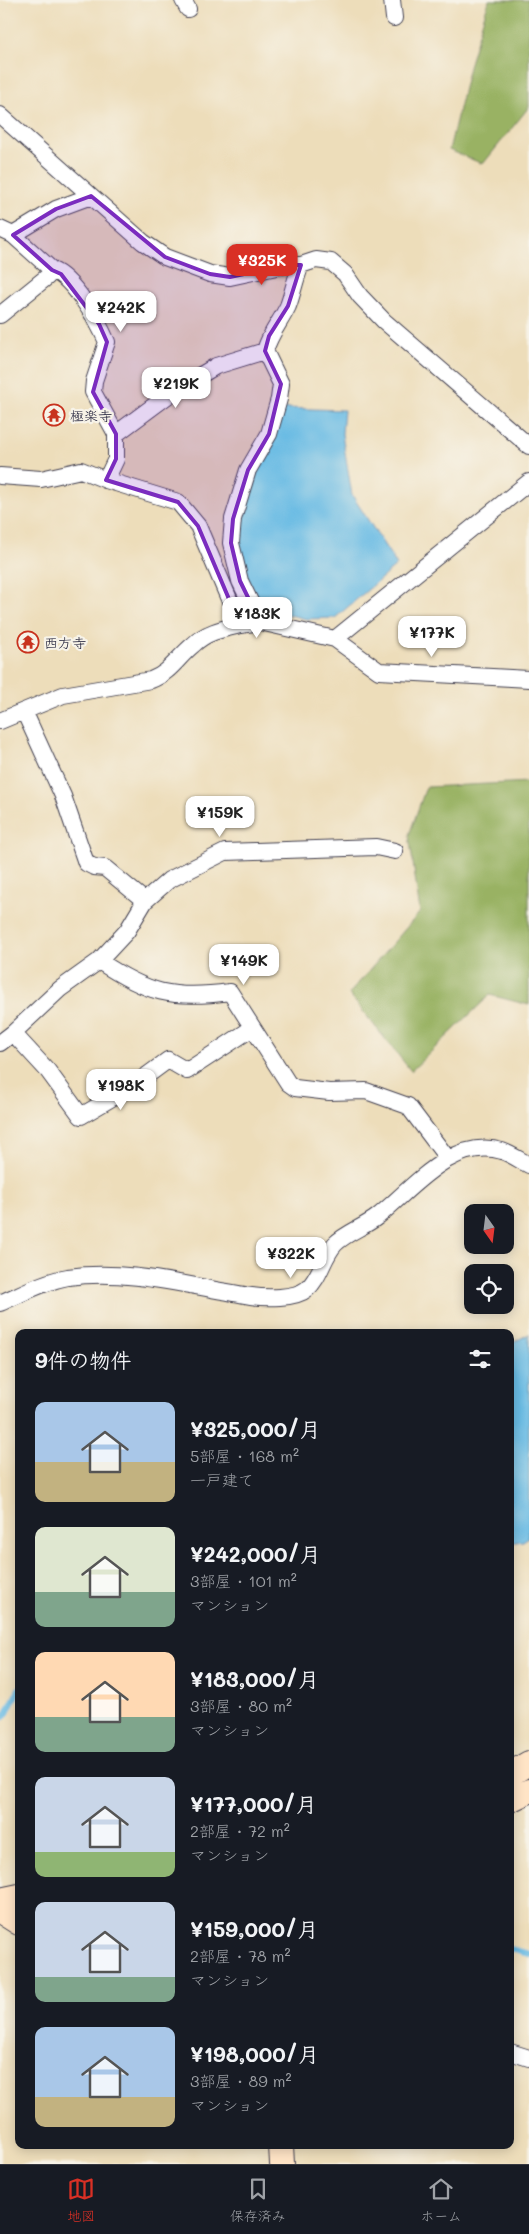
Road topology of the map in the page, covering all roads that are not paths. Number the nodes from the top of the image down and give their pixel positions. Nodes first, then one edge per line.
1 (392, 0) edge
2 (394, 18) dead end
3 (0, 115) edge
4 (90, 196) junction
5 (6, 232) edge
6 (301, 265) junction
7 (52, 270) junction
8 (0, 315) edge
9 (265, 352) junction
10 (116, 434) junction
11 (529, 446) edge
12 (0, 476) edge
13 (106, 480) junction
14 (529, 482) edge
15 (260, 622) junction
16 (240, 625) junction
17 (335, 638) junction
18 (529, 679) edge
19 (24, 711) junction
20 (0, 721) edge
21 (395, 851) dead end
22 (145, 901) junction
23 (99, 961) junction
24 (251, 1029) junction
25 (7, 1038) edge
26 (448, 1160) junction
27 (529, 1165) edge
28 (0, 1303) edge
29 (529, 1763) edge
30 (514, 1772) edge
31 (529, 1791) edge
32 (514, 1798) edge
33 (15, 1897) edge
34 (0, 1900) edge
35 (514, 2053) edge
36 (529, 2058) edge
37 (281, 2149) edge
38 (282, 2164) edge

1 - 2 street
3 - 4 street
4 - 5 street
4 - 6 street
5 - 7 street
6 - 9 street
6 - 11 street
7 - 8 street
7 - 10 street
9 - 10 street
9 - 15 street
10 - 13 street
12 - 13 street
13 - 16 street
14 - 17 street
15 - 16 street
15 - 17 street
16 - 19 street
17 - 18 street
19 - 20 street
19 - 22 street
21 - 22 street
22 - 23 street
23 - 24 street
23 - 25 street
24 - 25 street
24 - 26 street
26 - 27 street
26 - 28 street
29 - 30 street
31 - 32 street
33 - 34 street
35 - 36 street
37 - 38 street

